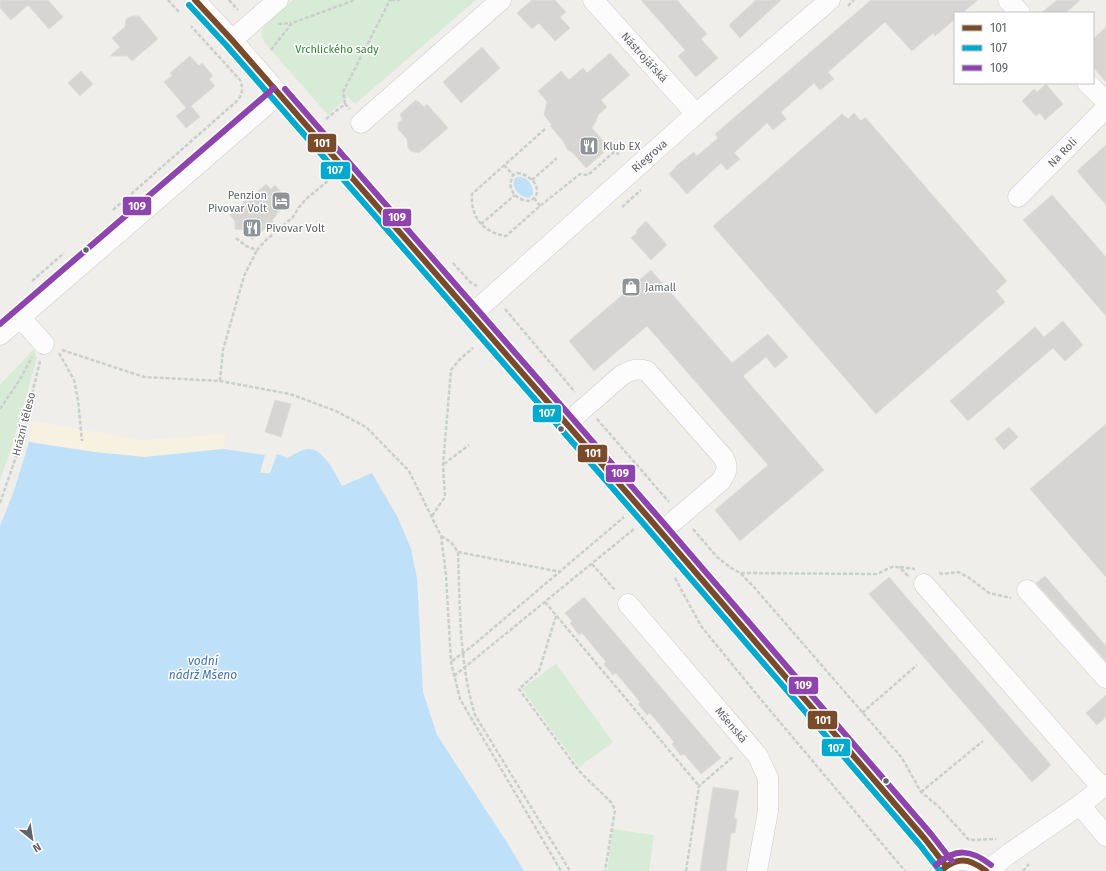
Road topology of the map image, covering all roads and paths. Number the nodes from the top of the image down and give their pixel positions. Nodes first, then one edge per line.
1 (168, 0) edge
2 (195, 0) edge
3 (278, 0) edge
4 (355, 0) edge
5 (390, 0) edge
6 (400, 0) edge
7 (501, 0) edge
8 (592, 0) edge
9 (830, 0) edge
10 (1008, 0) edge
11 (1019, 12) edge
12 (184, 17) dead end
13 (189, 23) dead end
14 (232, 40) junction
15 (271, 50) dead end
16 (1088, 84) edge
17 (280, 94) junction
18 (1106, 101) edge
19 (345, 104) dead end
20 (1106, 108) edge
21 (696, 114) junction
22 (362, 122) dead end
23 (544, 129) dead end
24 (619, 154) dead end
25 (557, 158) dead end
26 (504, 165) junction
27 (343, 167) junction
28 (513, 175) junction
29 (532, 180) junction
30 (515, 195) junction
31 (1018, 197) dead end
32 (534, 198) junction
33 (540, 206) junction
34 (109, 214) dead end
35 (481, 224) junction
36 (236, 238) dead end
37 (69, 248) dead end
38 (257, 250) junction
39 (41, 272) dead end
40 (505, 309) dead end
41 (471, 315) junction
42 (20, 317) junction
43 (0, 335) edge
44 (473, 348) dead end
45 (47, 349) junction
46 (220, 382) junction
47 (586, 406) junction
48 (0, 409) edge
49 (566, 424) junction
50 (82, 441) dead end
51 (469, 445) dead end
52 (443, 465) junction
53 (0, 503) edge
54 (432, 516) junction
55 (681, 516) junction
56 (648, 517) junction
57 (662, 532) junction
58 (441, 536) junction
59 (458, 552) junction
60 (592, 564) junction
61 (900, 567) junction
62 (561, 572) dead end
63 (740, 573) junction
64 (923, 576) junction
65 (1027, 590) joint
66 (544, 602) junction
67 (628, 604) joint
68 (556, 616) junction
69 (917, 665) dead end
70 (465, 667) junction
71 (454, 676) junction
72 (1106, 678) edge
73 (862, 712) junction
74 (983, 741) dead end
75 (736, 754) dead end
76 (699, 786) junction
77 (1104, 787) edge
78 (921, 792) junction
79 (1080, 805) junction
80 (1106, 836) edge
81 (999, 839) dead end
82 (1034, 859) dead end
83 (899, 863) dead end
84 (944, 868) edge
85 (561, 871) edge
86 (570, 871) edge
87 (605, 871) edge
88 (686, 871) edge
89 (757, 871) edge
90 (905, 871) edge
91 (987, 871) edge
92 (1023, 871) edge

1 - 12 path
2 - 14 street
3 - 14 street
4 - 15 path
5 - 6 path
5 - 19 path
7 - 22 street
8 - 21 street, Nástrojářská
9 - 21 street, Riegrova
10 - 11 street
13 - 34 path
14 - 17 street
16 - 18 street
17 - 27 street
17 - 42 street
20 - 31 street, Na Roli
21 - 41 street, Riegrova
23 - 26 path
24 - 33 path
25 - 29 path
26 - 28 path
26 - 35 path
27 - 38 path
27 - 41 street
28 - 29 path
28 - 30 path
29 - 32 path
30 - 32 path
30 - 35 path
32 - 33 path
33 - 35 path
36 - 38 path
37 - 39 path
38 - 46 path
40 - 47 path
41 - 49 street
42 - 43 street
42 - 45 street
44 - 52 path
45 - 46 path
45 - 48 path
45 - 50 path
45 - 53 path, Hrázní těleso
46 - 54 path
47 - 49 street
47 - 55 path
47 - 55 street
49 - 56 street
51 - 52 path
52 - 54 path
54 - 58 path
55 - 57 street
55 - 63 path
56 - 57 street
56 - 60 path
57 - 84 street
58 - 59 path
58 - 71 path
59 - 62 path
59 - 70 path
60 - 66 path
60 - 67 path
61 - 63 path
61 - 64 path
61 - 64 path
63 - 73 path
64 - 65 path
64 - 77 street
65 - 72 street
66 - 68 path
66 - 70 path
67 - 89 street, Mšenská
68 - 76 path
68 - 87 path
69 - 73 path
70 - 71 path
70 - 86 path
71 - 85 path
73 - 78 path
74 - 78 path
75 - 76 path
76 - 88 path
77 - 79 street
78 - 81 path
79 - 80 street
79 - 91 street
82 - 92 path
83 - 90 path
84 - 91 street

